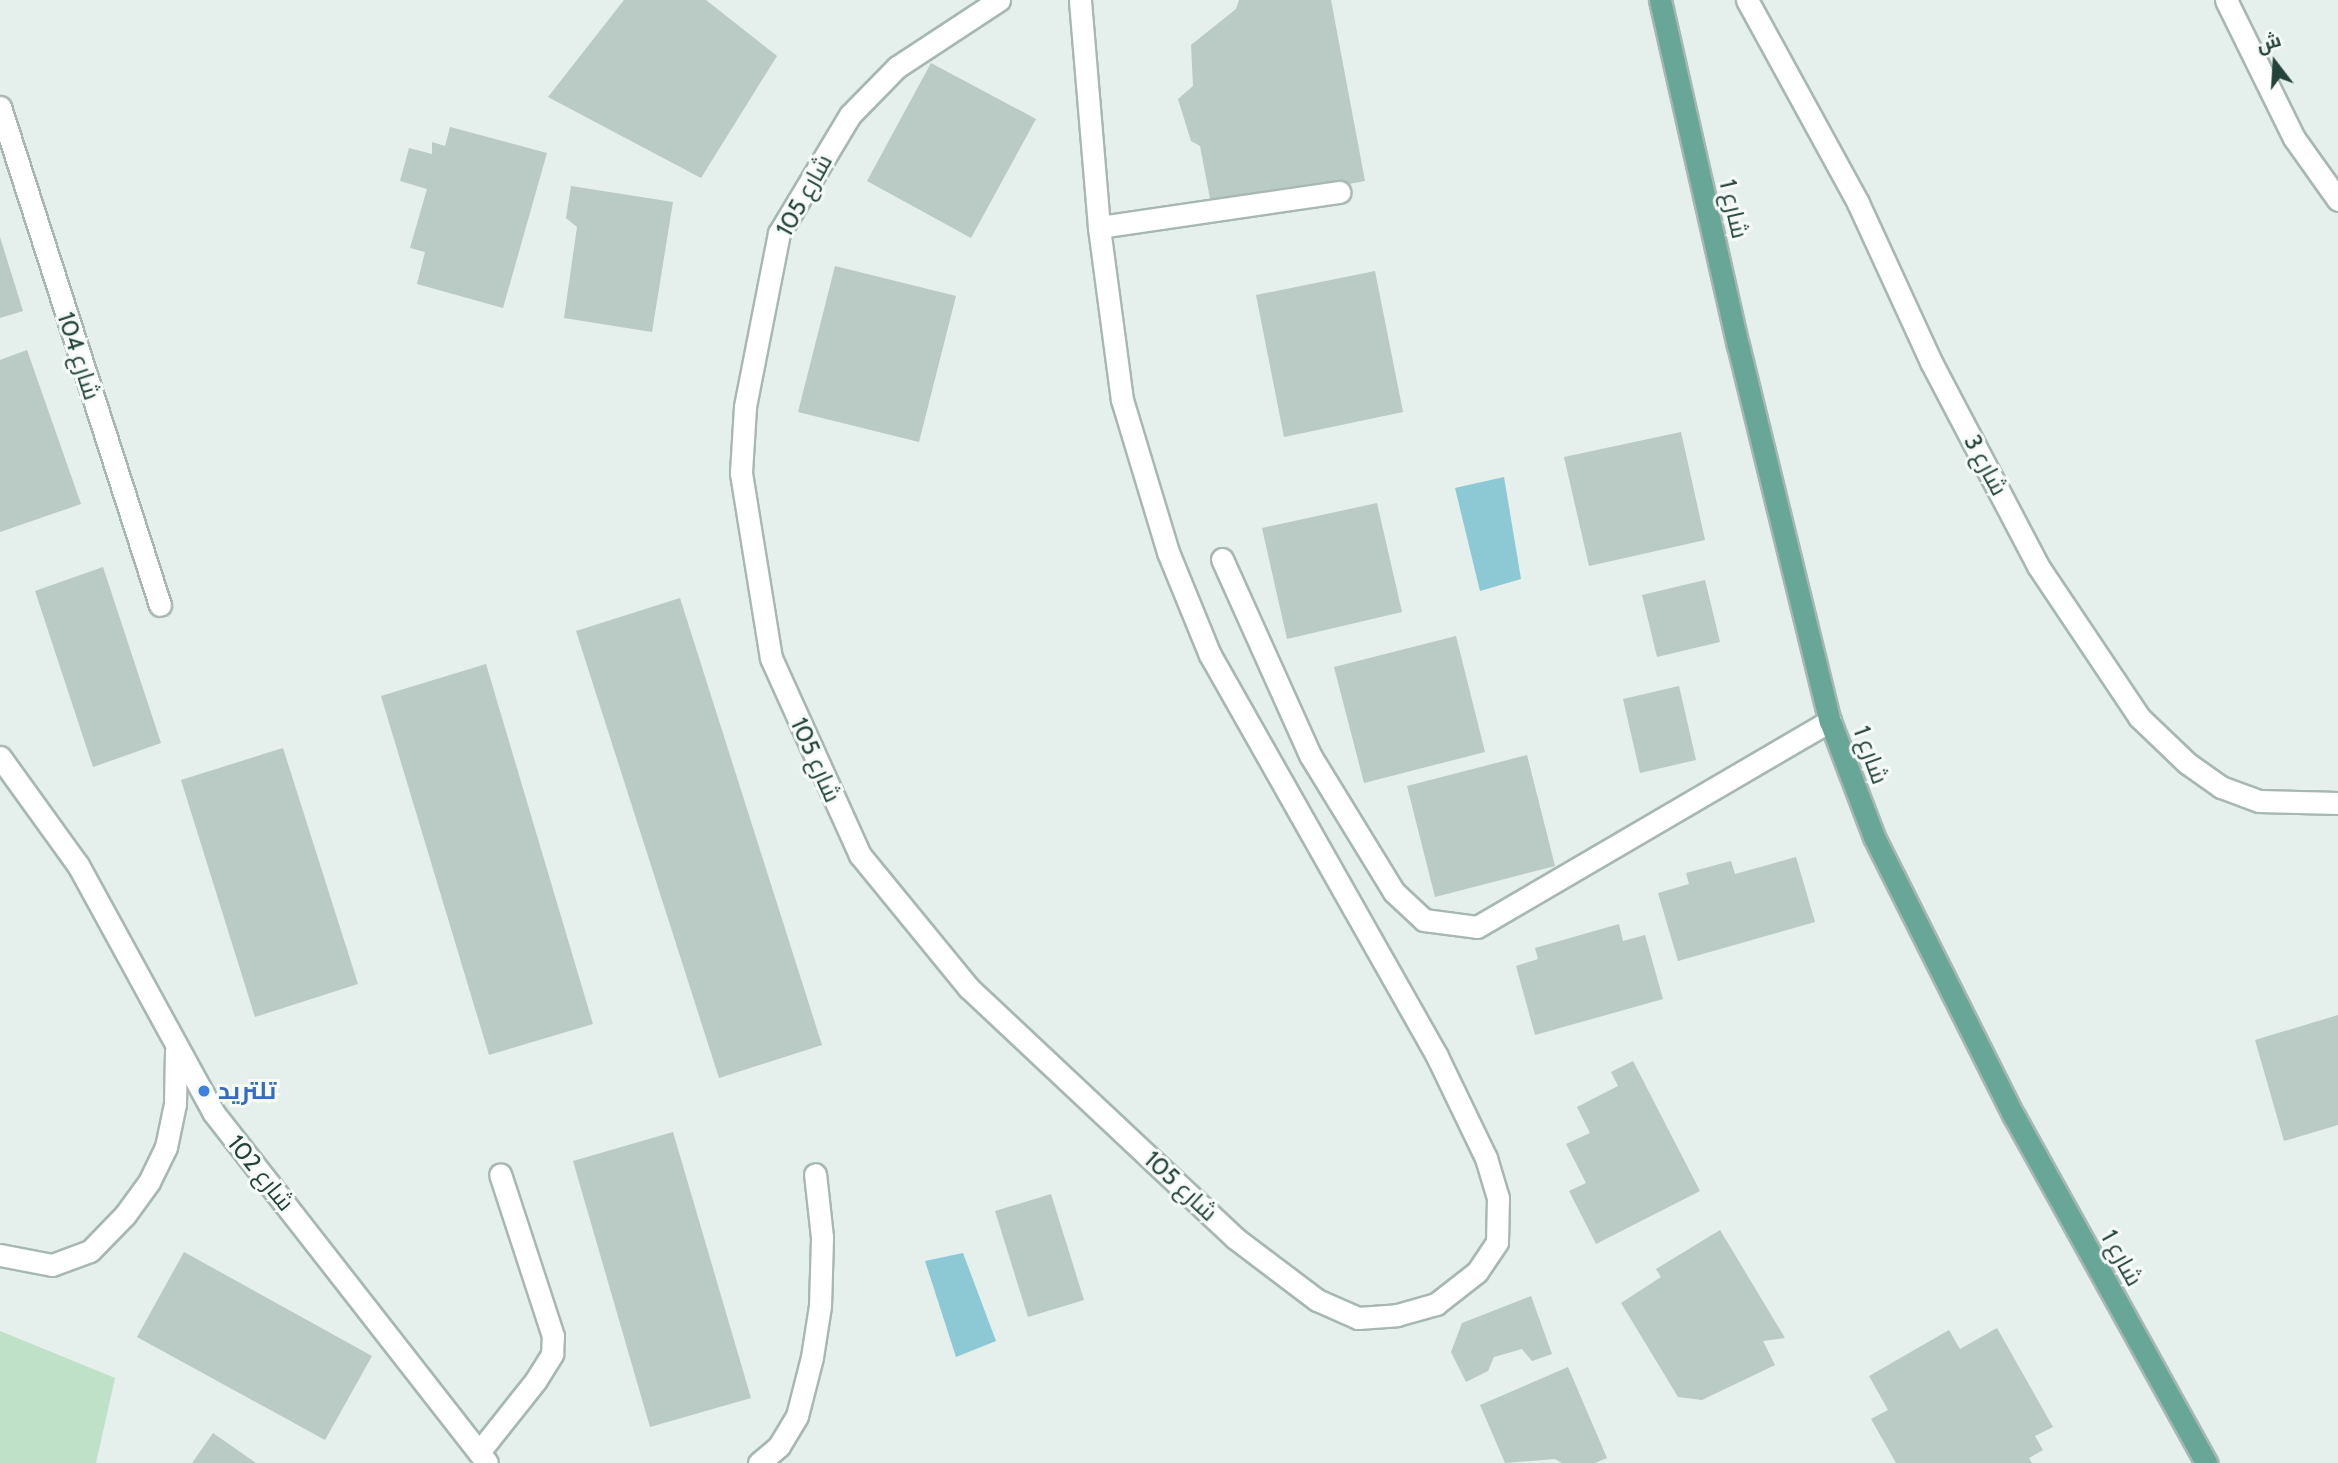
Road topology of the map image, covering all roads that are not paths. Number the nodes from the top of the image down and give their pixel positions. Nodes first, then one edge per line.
1 (999, 0) edge
2 (1080, 0) edge
3 (1660, 0) edge
4 (1747, 0) edge
5 (2226, 0) edge
6 (0, 107) edge
7 (1339, 192) dead end
8 (2338, 200) edge
9 (1099, 227) junction
10 (1222, 559) dead end
11 (160, 605) dead end
12 (1830, 721) junction
13 (0, 757) edge
14 (2338, 803) edge
15 (176, 1048) junction
16 (500, 1174) dead end
17 (815, 1174) dead end
18 (0, 1255) edge
19 (483, 1458) edge
20 (2204, 1462) edge
21 (759, 1463) edge

1 - 9 street, شارع 105
2 - 9 street
3 - 12 main road, شارع 1
4 - 14 street, شارع 3
5 - 8 street
6 - 11 street, شارع 104
7 - 9 street
10 - 12 street
12 - 20 main road, شارع 1
13 - 15 street, شارع 102
15 - 18 street
15 - 19 street, شارع 102
16 - 19 street
17 - 21 street

